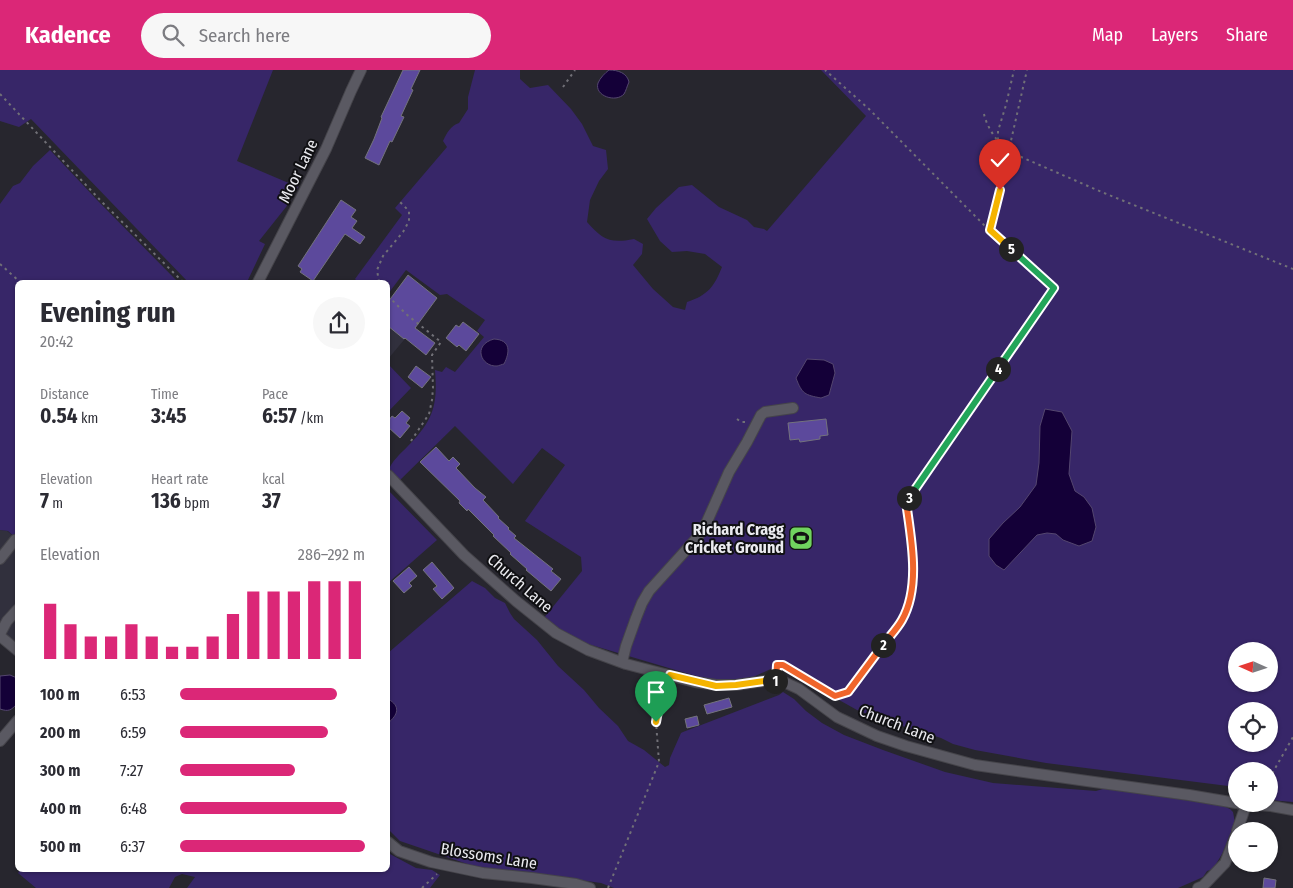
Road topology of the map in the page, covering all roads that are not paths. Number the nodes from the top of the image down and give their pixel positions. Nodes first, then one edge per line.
1 (361, 70) edge
2 (259, 280) edge
3 (793, 408) dead end
4 (390, 477) edge
5 (15, 540) edge
6 (0, 560) edge
7 (15, 612) edge
8 (0, 635) edge
9 (15, 648) edge
10 (622, 662) junction
11 (15, 723) edge
12 (0, 740) edge
13 (1228, 802) edge
14 (1278, 807) edge
15 (1293, 810) edge
16 (390, 844) edge
17 (1228, 856) edge
18 (590, 888) edge
19 (1198, 888) edge

1 - 2 street, Moor Lane
3 - 10 street
4 - 10 street, Church Lane
5 - 6 street
7 - 8 street
8 - 9 street
10 - 13 street, Church Lane
11 - 12 street
14 - 15 street, Church Lane
16 - 18 street, Blossoms Lane
17 - 19 street

